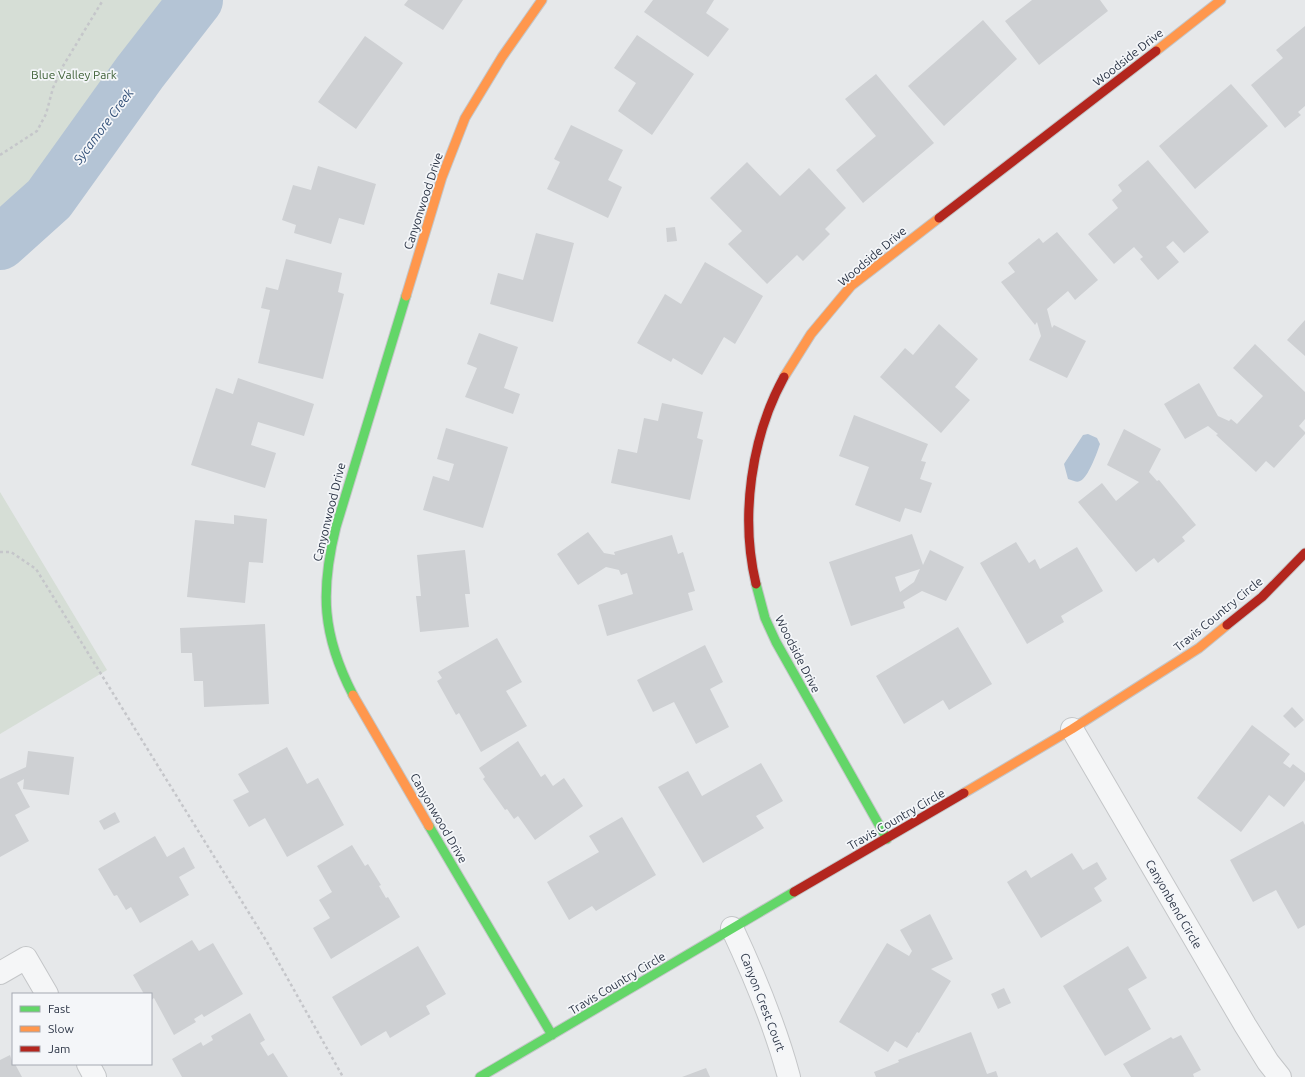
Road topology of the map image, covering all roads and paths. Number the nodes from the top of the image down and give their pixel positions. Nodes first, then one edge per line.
1 (103, 0) edge
2 (542, 0) edge
3 (1221, 0) edge
4 (0, 155) edge
5 (0, 552) edge
6 (1305, 554) edge
7 (1072, 729) junction
8 (887, 839) junction
9 (732, 928) junction
10 (0, 973) edge
11 (46, 993) edge
12 (552, 1035) junction
13 (89, 1065) edge
14 (96, 1077) edge
15 (342, 1077) edge
16 (480, 1077) edge
17 (789, 1077) edge
18 (1280, 1077) edge

1 - 4 path
2 - 12 street, Canyonwood Drive
3 - 8 street, Woodside Drive
5 - 15 path
6 - 7 street, Travis Country Circle
7 - 8 street, Travis Country Circle
7 - 18 street, Canyonbend Circle
8 - 9 street, Travis Country Circle
9 - 12 street, Travis Country Circle
9 - 17 street, Canyon Crest Court
10 - 11 street
12 - 16 street, Travis Country Circle
13 - 14 street

